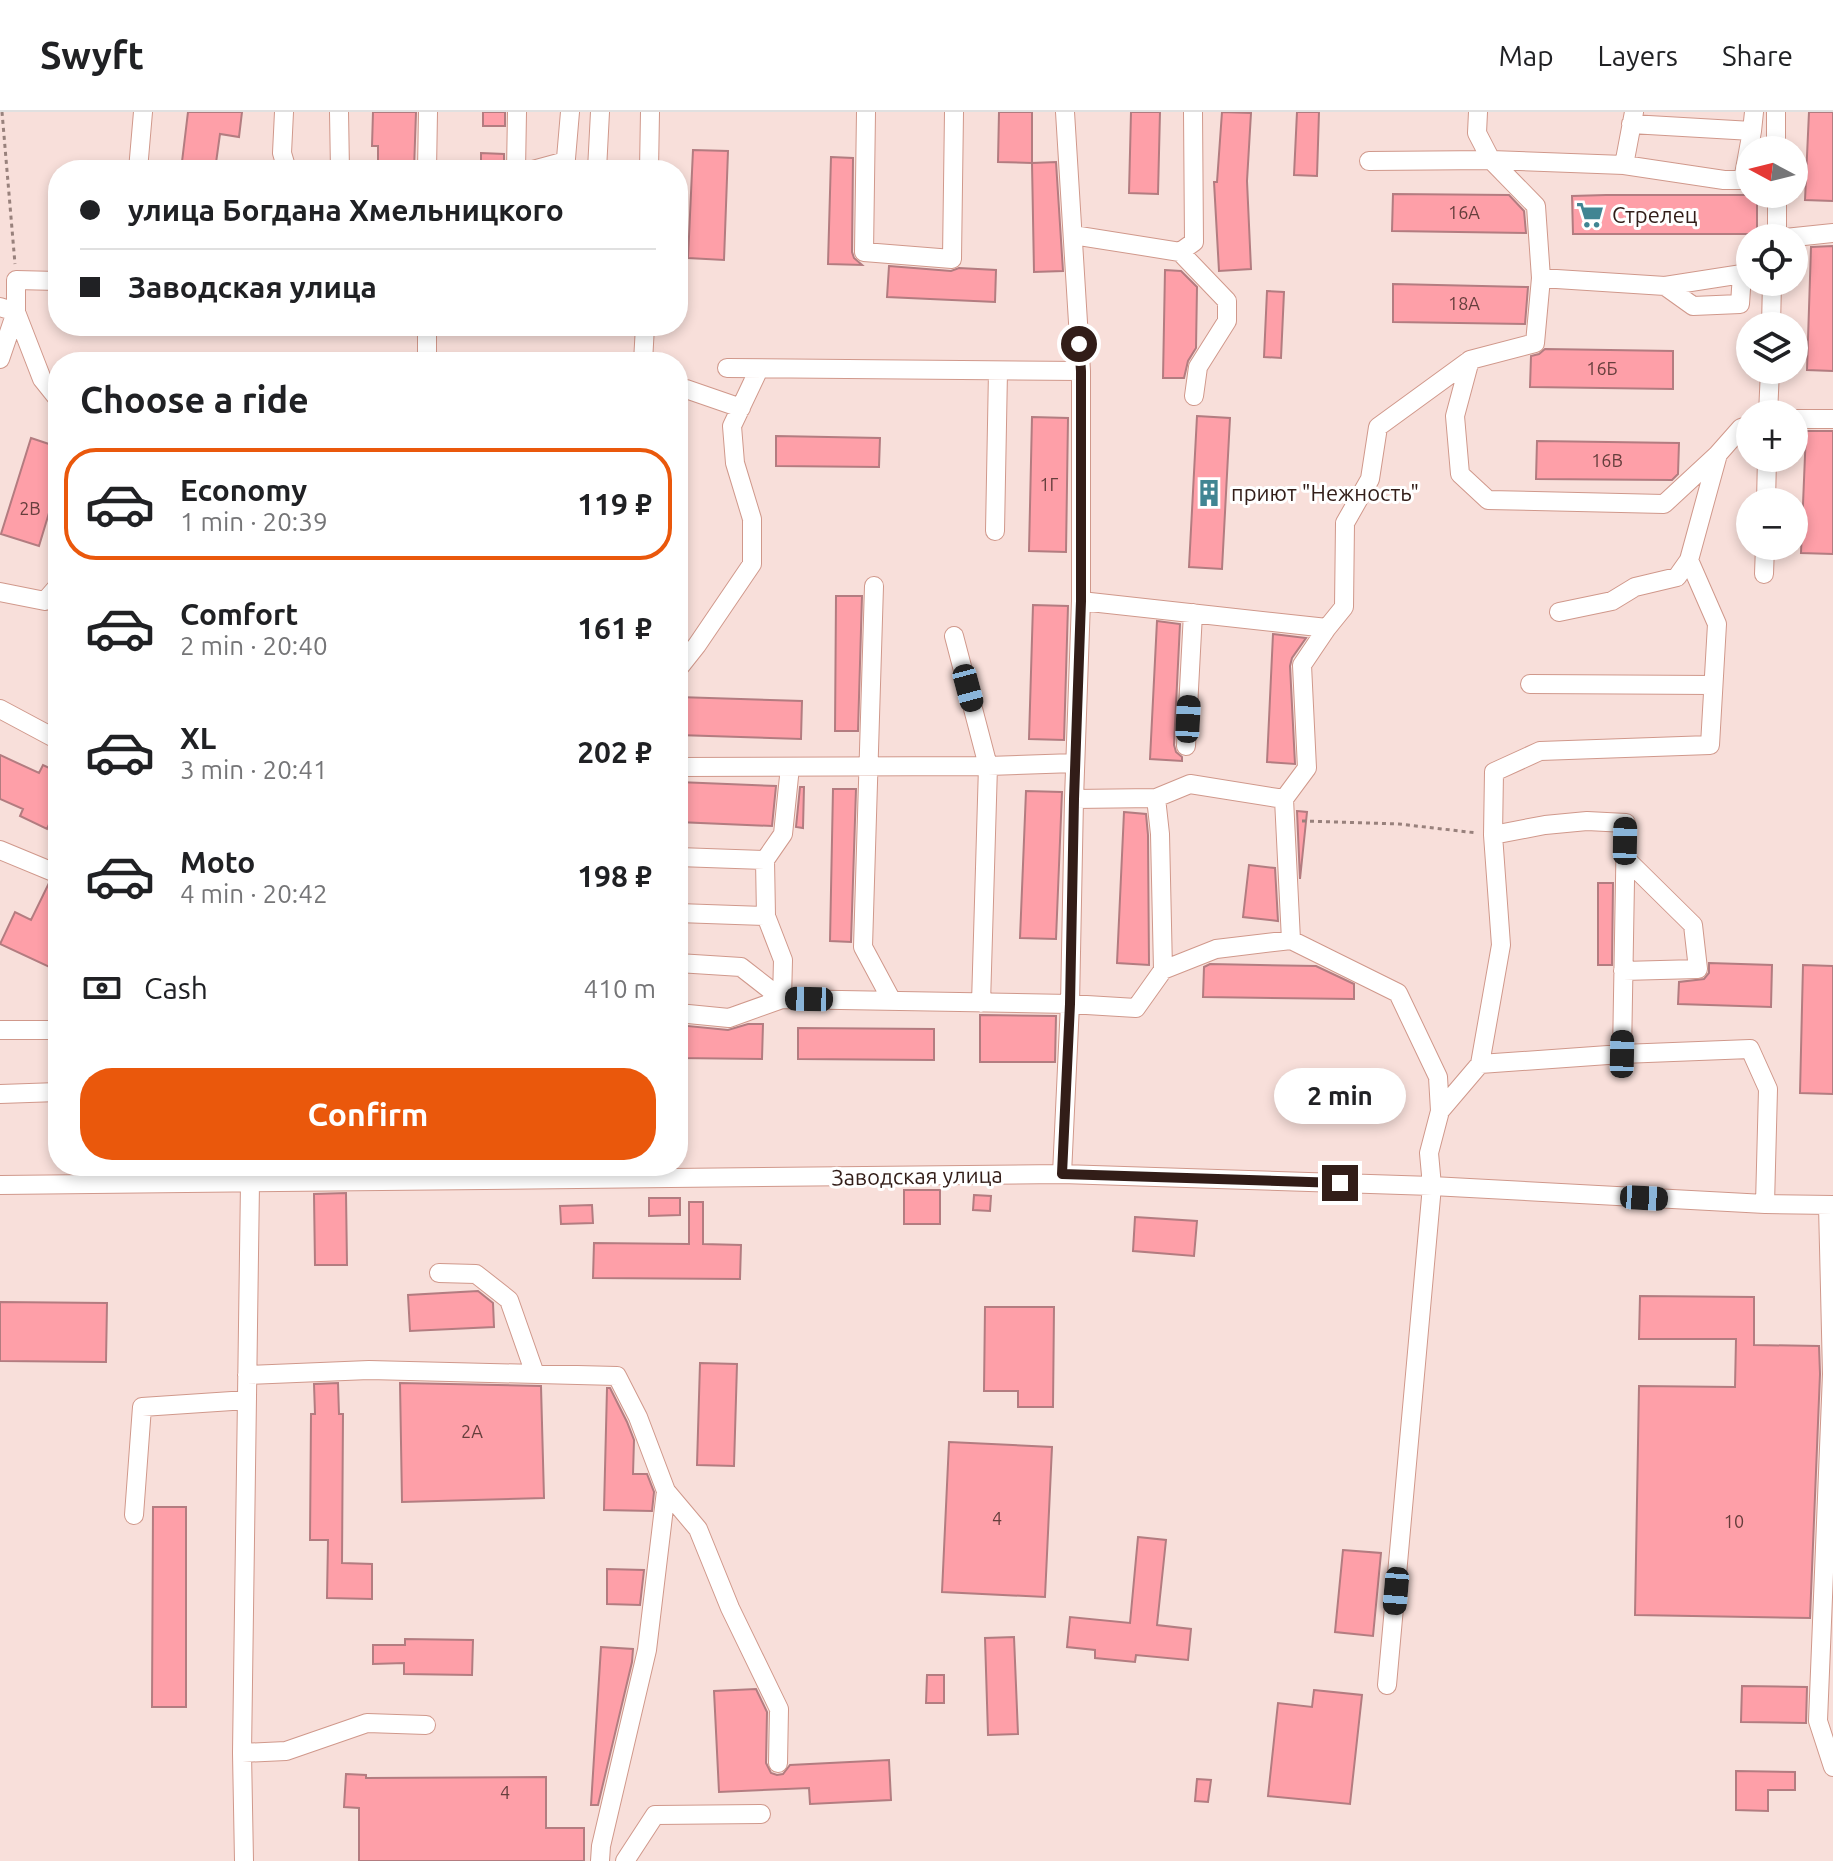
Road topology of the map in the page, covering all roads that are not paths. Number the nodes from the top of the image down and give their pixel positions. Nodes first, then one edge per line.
1 (143, 112) edge
2 (284, 112) edge
3 (339, 112) edge
4 (428, 112) edge
5 (517, 112) edge
6 (570, 112) edge
7 (600, 112) edge
8 (650, 112) edge
9 (866, 112) edge
10 (954, 112) edge
11 (1065, 112) edge
12 (1193, 112) edge
13 (1478, 112) edge
14 (1776, 112) edge
15 (1632, 118) edge
16 (1753, 121) edge
17 (1776, 136) edge
18 (139, 160) edge
19 (284, 160) edge
20 (340, 160) edge
21 (427, 160) edge
22 (516, 160) edge
23 (566, 160) edge
24 (598, 160) edge
25 (649, 160) edge
26 (1491, 160) junction
27 (1369, 161) dead end
28 (1624, 165) junction
29 (1833, 233) edge
30 (1073, 235) junction
31 (1808, 236) edge
32 (1180, 252) junction
33 (1541, 278) junction
34 (48, 281) edge
35 (1665, 286) dead end
36 (8, 309) edge
37 (0, 359) edge
38 (1470, 360) junction
39 (727, 368) dead end
40 (759, 369) junction
41 (998, 371) junction
42 (1081, 371) junction
43 (48, 386) edge
44 (688, 390) edge
45 (1194, 396) dead end
46 (741, 408) junction
47 (1808, 419) edge
48 (1833, 419) edge
49 (1736, 434) edge
50 (1718, 454) junction
51 (995, 531) dead end
52 (1689, 560) junction
53 (1764, 560) edge
54 (1764, 574) dead end
55 (874, 586) dead end
56 (0, 592) edge
57 (48, 598) edge
58 (1081, 601) junction
59 (1559, 612) dead end
60 (1193, 613) junction
61 (1327, 628) junction
62 (954, 636) dead end
63 (688, 656) edge
64 (1530, 684) dead end
65 (1713, 685) junction
66 (0, 709) edge
67 (48, 735) edge
68 (1186, 746) dead end
69 (1075, 763) junction
70 (988, 766) junction
71 (688, 767) edge
72 (790, 767) junction
73 (869, 767) junction
74 (1156, 798) junction
75 (1074, 799) junction
76 (1284, 799) junction
77 (1493, 835) junction
78 (0, 850) edge
79 (688, 857) edge
80 (1625, 858) junction
81 (765, 860) junction
82 (48, 870) edge
83 (688, 913) edge
84 (766, 916) junction
85 (1291, 940) junction
86 (688, 964) edge
87 (1163, 970) junction
88 (1623, 971) junction
89 (782, 999) junction
90 (892, 1001) junction
91 (981, 1003) junction
92 (1070, 1004) junction
93 (688, 1014) edge
94 (0, 1030) edge
95 (48, 1030) edge
96 (1622, 1054) junction
97 (1480, 1064) junction
98 (48, 1092) edge
99 (0, 1094) edge
100 (1440, 1111) junction
101 (1062, 1174) junction
102 (146, 1176) edge
103 (195, 1176) edge
104 (250, 1183) junction
105 (0, 1185) edge
106 (1432, 1186) junction
107 (1765, 1204) junction
108 (1830, 1205) edge
109 (439, 1273) dead end
110 (535, 1374) junction
111 (247, 1375) junction
112 (247, 1400) junction
113 (666, 1491) junction
114 (134, 1515) dead end
115 (1387, 1685) dead end
116 (426, 1725) dead end
117 (242, 1753) junction
118 (778, 1763) dead end
119 (1833, 1767) edge
120 (761, 1814) dead end
121 (244, 1861) edge
122 (600, 1861) edge
123 (625, 1861) edge

1 - 18 street
2 - 19 street
3 - 20 street
4 - 21 street
5 - 22 street
6 - 23 street
7 - 24 street
8 - 25 street
9 - 10 street
11 - 30 street
12 - 32 street
13 - 26 street
14 - 17 street
15 - 16 street
15 - 28 street
16 - 28 street
26 - 27 street
26 - 28 street
26 - 33 street
29 - 31 street
30 - 32 street
30 - 42 street
32 - 45 street
33 - 35 street
33 - 38 street
34 - 36 street
36 - 37 street
36 - 43 street
38 - 50 street
38 - 61 street
39 - 40 street
40 - 41 street
40 - 46 street
41 - 42 street
41 - 51 street
42 - 58 street
44 - 46 street
46 - 63 street
47 - 48 street
49 - 50 street
50 - 52 street
52 - 59 street
52 - 65 street
53 - 54 street
55 - 73 street
56 - 57 street
58 - 60 street
58 - 69 street
60 - 61 street
60 - 68 street
61 - 76 street
62 - 70 street
64 - 65 street
65 - 77 street
66 - 67 street
69 - 70 street
69 - 75 street
70 - 73 street
70 - 91 street
71 - 72 street
72 - 73 street
72 - 81 street
73 - 90 street
74 - 75 street
74 - 76 street
74 - 87 street
75 - 92 street
76 - 85 street
77 - 80 street
77 - 97 street
78 - 82 street
79 - 81 street
80 - 88 street
80 - 88 street
81 - 84 street
83 - 84 street
84 - 89 street
85 - 87 street
85 - 100 street
86 - 89 street
87 - 92 street
88 - 96 street
89 - 90 street
89 - 93 street
90 - 91 street
91 - 92 street
92 - 101 street
94 - 95 street
96 - 97 street
96 - 107 street
97 - 100 street
98 - 99 street
100 - 106 street
101 - 104 street, Заводская улица
101 - 106 street, Заводская улица
102 - 105 street, Заводская улица
103 - 104 street, Заводская улица
104 - 111 street
106 - 107 street, Заводская улица
106 - 115 street
107 - 108 street, Заводская улица
108 - 119 street
109 - 110 street
110 - 111 street
110 - 113 street
111 - 112 street
112 - 114 street
112 - 117 street
113 - 118 street
113 - 122 street
116 - 117 street
117 - 121 street
120 - 123 street

